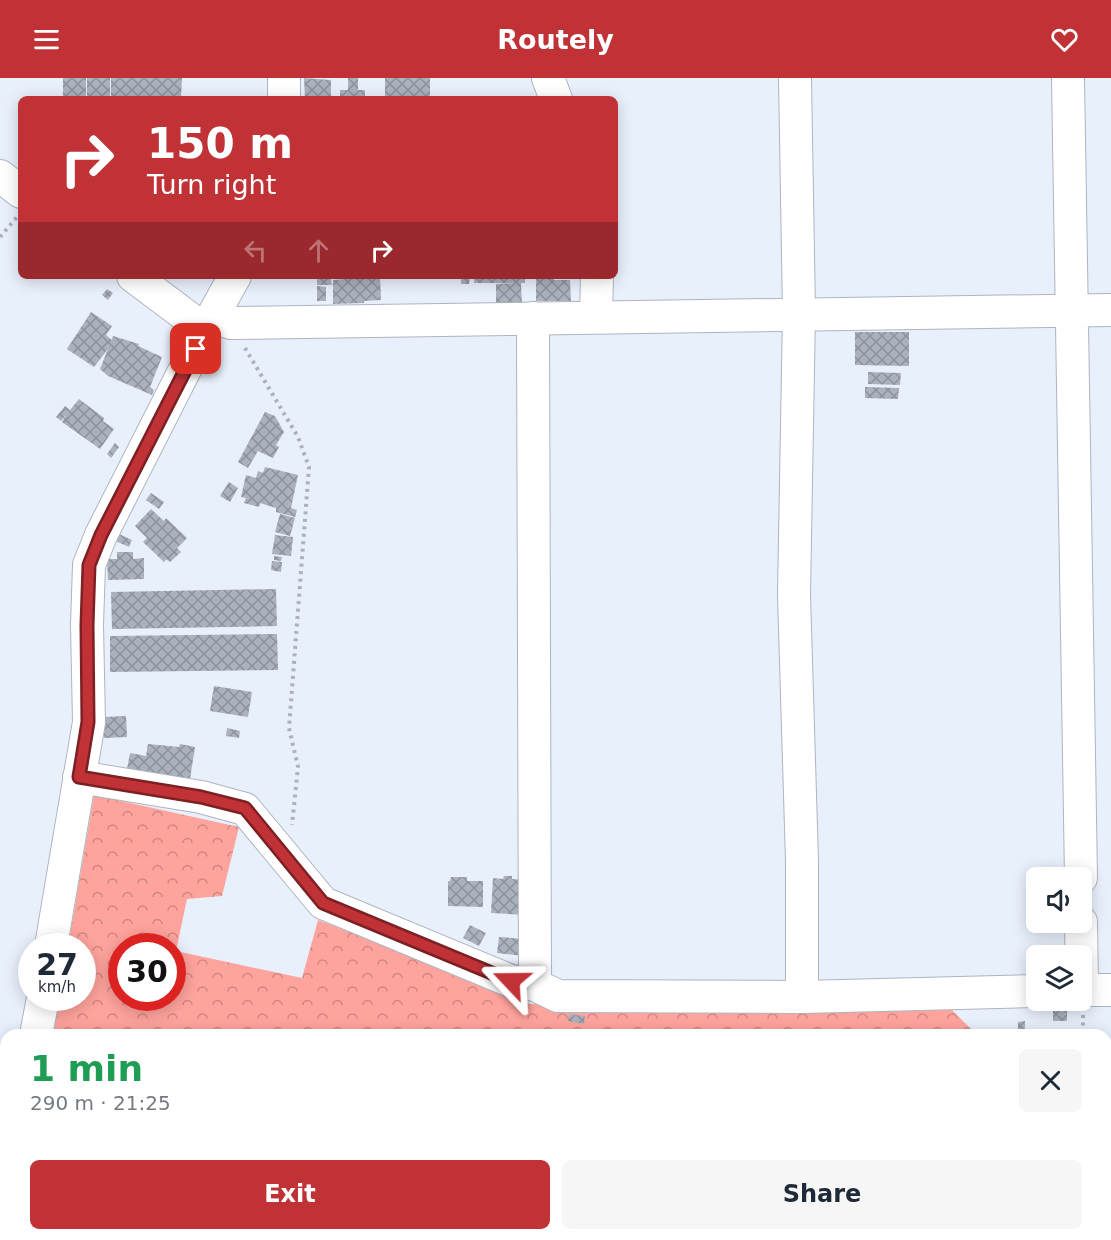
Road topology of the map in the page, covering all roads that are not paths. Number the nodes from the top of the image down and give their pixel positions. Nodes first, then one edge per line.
1 (284, 78) edge
2 (548, 78) edge
3 (795, 78) edge
4 (1068, 78) edge
5 (284, 96) edge
6 (555, 96) edge
7 (0, 176) edge
8 (18, 190) edge
9 (138, 279) edge
10 (235, 279) edge
11 (597, 279) edge
12 (1111, 310) edge
13 (1072, 311) junction
14 (798, 313) junction
15 (596, 317) junction
16 (532, 318) junction
17 (216, 323) junction
18 (79, 777) junction
19 (1080, 867) edge
20 (53, 933) edge
21 (535, 985) junction
22 (1092, 990) edge
23 (1111, 990) edge
24 (1026, 991) edge
25 (802, 997) junction
26 (41, 1011) edge
27 (37, 1029) edge

1 - 5 street
2 - 6 street
3 - 14 street
4 - 13 street
7 - 8 street
9 - 17 street
10 - 17 street
11 - 15 street
12 - 13 street
13 - 14 street
13 - 19 street
14 - 15 street
14 - 25 street
15 - 16 street
16 - 17 street
16 - 21 street
17 - 18 street
18 - 20 street
18 - 21 street
21 - 25 street
22 - 23 street
24 - 25 street
26 - 27 street

